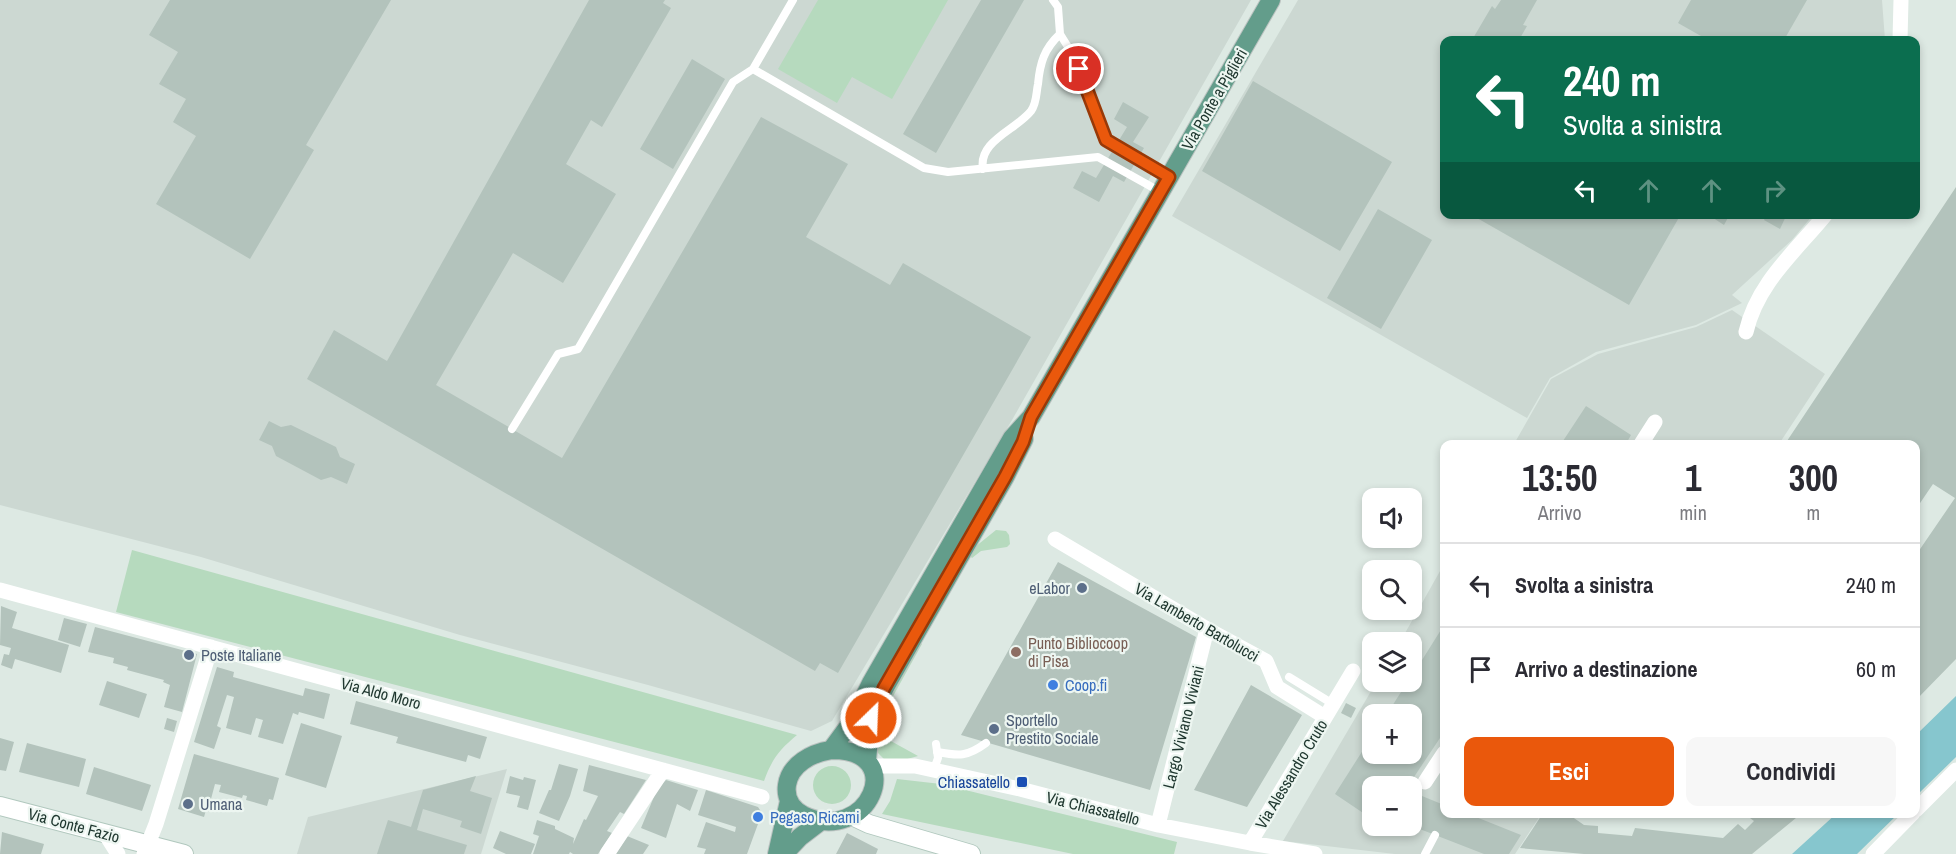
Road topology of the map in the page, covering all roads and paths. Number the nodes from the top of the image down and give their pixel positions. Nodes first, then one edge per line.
1 (794, 0) edge
2 (1271, 0) edge
3 (1901, 0) edge
4 (1057, 2) edge
5 (1060, 34) junction
6 (1900, 36) edge
7 (753, 69) junction
8 (983, 169) junction
9 (1165, 184) junction
10 (1822, 219) edge
11 (1746, 332) dead end
12 (1031, 417) junction
13 (1655, 422) dead end
14 (512, 429) dead end
15 (1644, 440) edge
16 (1055, 539) dead end
17 (0, 590) edge
18 (1207, 629) junction
19 (211, 647) junction
20 (1353, 671) dead end
21 (1289, 677) dead end
22 (1329, 710) junction
23 (986, 743) dead end
24 (831, 750) junction
25 (1440, 759) edge
26 (869, 763) junction
27 (663, 770) junction
28 (934, 770) junction
29 (1956, 770) edge
30 (1425, 782) dead end
31 (762, 797) dead end
32 (789, 801) junction
33 (0, 806) edge
34 (1920, 806) edge
35 (852, 816) junction
36 (1908, 818) edge
37 (821, 821) junction
38 (1158, 825) junction
39 (106, 834) junction
40 (1435, 835) dead end
41 (1250, 843) junction
42 (146, 849) edge
43 (118, 854) edge
44 (184, 854) edge
45 (607, 854) edge
46 (777, 854) edge
47 (784, 854) edge
48 (971, 854) edge
49 (1315, 854) edge
50 (1425, 854) edge
51 (1873, 854) edge

1 - 7 lane
2 - 9 main road, Via Ponte a Piglieri
3 - 6 street
4 - 5 lane
5 - 8 lane
5 - 9 lane
7 - 8 lane
7 - 14 lane
8 - 9 lane
9 - 12 main road, Via Ponte a Piglieri
10 - 11 street
12 - 24 main road, Via Ponte a Piglieri
12 - 26 main road, Via Ponte a Piglieri
13 - 15 street
16 - 18 street, Via Lamberto Bartolucci
17 - 19 street, Via Aldo Moro
18 - 22 street, Via Lamberto Bartolucci
18 - 38 street, Largo Viviano Viviani
19 - 27 street, Via Aldo Moro
19 - 42 street
20 - 22 street, Via Alessandro Cruto
21 - 22 lane, Via Alessandro Cruto
22 - 41 street, Via Alessandro Cruto
23 - 28 lane
24 - 26 main road
24 - 32 main road
25 - 30 street
26 - 28 street, Via Chiassatello
26 - 35 main road
27 - 31 street, Via Aldo Moro
27 - 45 street
28 - 38 street, Via Chiassatello
29 - 34 street
32 - 37 main road
32 - 46 main road
33 - 39 main road, Via Conte Fazio
35 - 37 main road
35 - 48 main road
36 - 51 street
37 - 47 main road
38 - 41 street, Via Chiassatello
39 - 42 main road, Via Conte Fazio
39 - 43 street
40 - 50 lane
41 - 49 street, Via Chiassatello
42 - 44 main road, Via Conte Fazio

